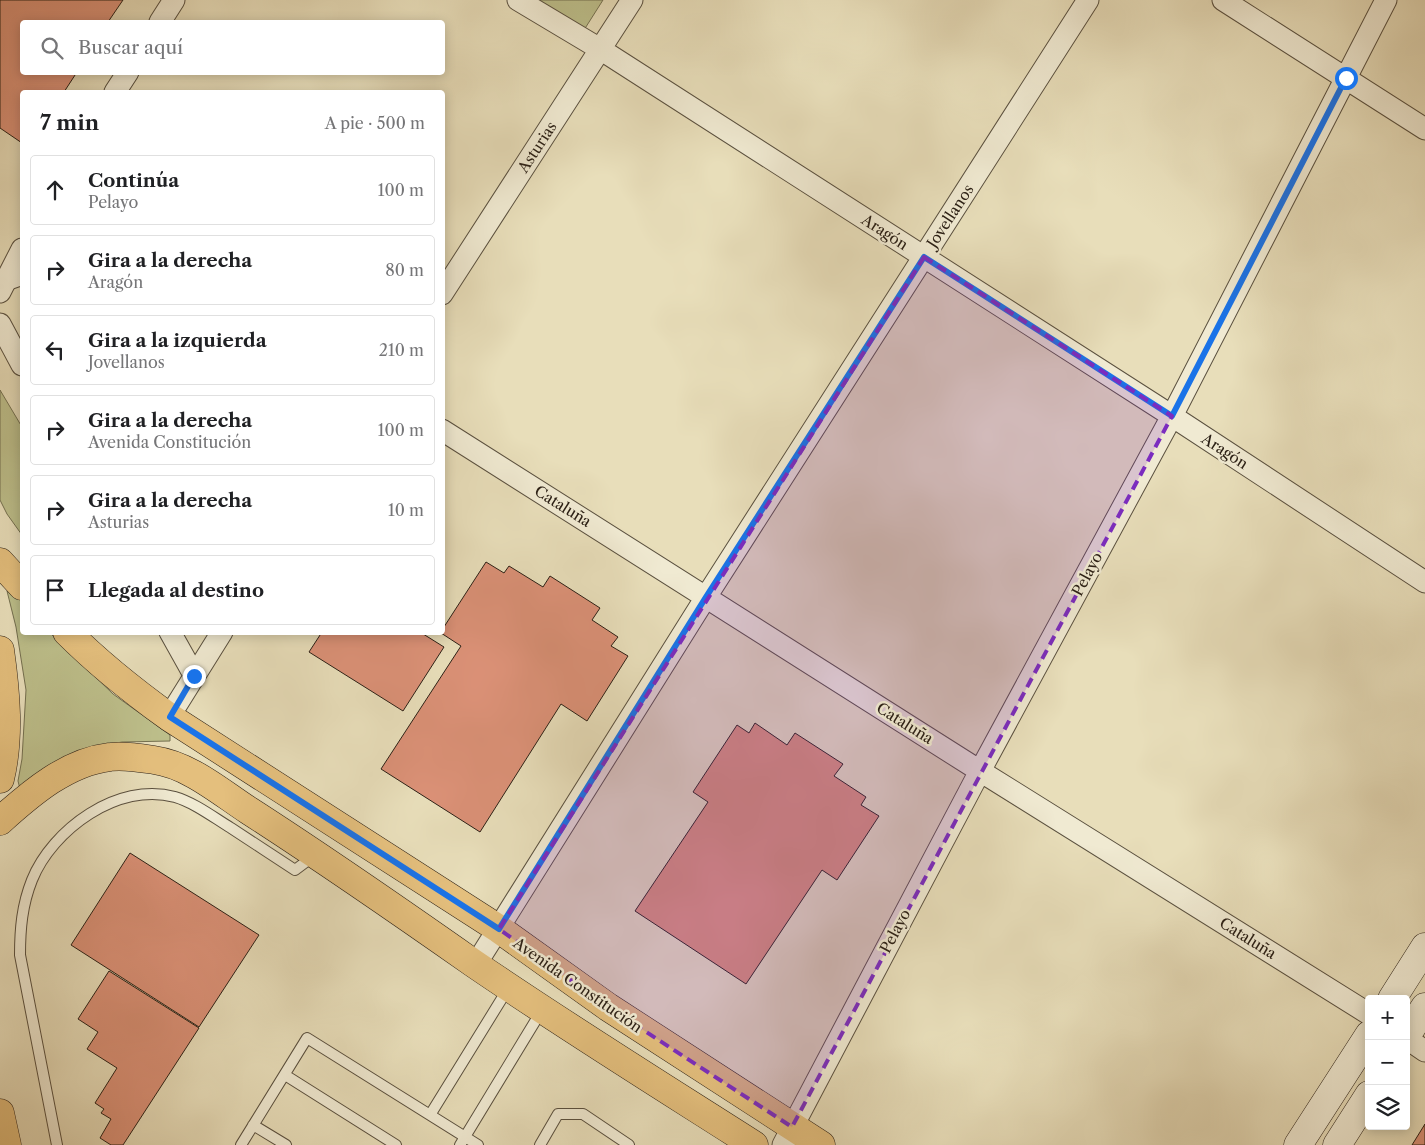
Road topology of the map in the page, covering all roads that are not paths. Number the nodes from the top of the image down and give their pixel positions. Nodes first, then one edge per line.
1 (174, 0) edge
2 (518, 0) edge
3 (632, 0) edge
4 (1088, 0) edge
5 (1223, 0) edge
6 (1386, 0) edge
7 (161, 20) edge
8 (600, 49) junction
9 (126, 75) edge
10 (1346, 78) junction
11 (116, 90) edge
12 (1425, 128) edge
13 (20, 253) edge
14 (924, 257) junction
15 (20, 281) edge
16 (445, 289) edge
17 (1, 290) edge
18 (0, 324) edge
19 (20, 361) edge
20 (1172, 416) junction
21 (445, 432) edge
22 (0, 562) edge
23 (1425, 582) edge
24 (20, 584) edge
25 (706, 597) junction
26 (70, 635) edge
27 (172, 635) edge
28 (220, 635) edge
29 (0, 650) edge
30 (194, 676) junction
31 (170, 717) junction
32 (980, 771) junction
33 (0, 779) edge
34 (0, 821) edge
35 (317, 854) junction
36 (499, 929) junction
37 (1425, 947) edge
38 (476, 964) junction
39 (510, 986) junction
40 (1395, 995) edge
41 (1425, 1007) edge
42 (543, 1009) junction
43 (1365, 1012) edge
44 (1410, 1031) edge
45 (1366, 1040) edge
46 (1410, 1040) edge
47 (1425, 1050) edge
48 (285, 1075) junction
49 (1365, 1101) edge
50 (0, 1113) edge
51 (430, 1115) junction
52 (253, 1125) junction
53 (787, 1136) edge
54 (463, 1141) edge
55 (7, 1145) edge
56 (57, 1145) edge
57 (241, 1145) edge
58 (286, 1145) edge
59 (396, 1145) edge
60 (478, 1145) edge
61 (540, 1145) edge
62 (629, 1145) edge
63 (754, 1145) edge
64 (821, 1145) edge
65 (1298, 1145) edge
66 (1337, 1145) edge

1 - 7 street
2 - 8 street, Aragón
3 - 8 street, Asturias
4 - 14 street, Jovellanos
5 - 10 street
6 - 10 street, Pelayo
8 - 14 street, Aragón
8 - 16 street, Asturias
9 - 11 street
10 - 12 street
10 - 20 street, Pelayo
13 - 17 street
14 - 20 street, Aragón
14 - 25 street, Jovellanos
15 - 17 lane
18 - 19 street
20 - 23 street, Aragón
20 - 32 street, Pelayo
21 - 25 street, Cataluña
22 - 24 main road
25 - 32 street, Cataluña
25 - 36 street, Jovellanos
26 - 31 main road, Avenida Constitución
27 - 30 street
28 - 30 street
29 - 33 main road
30 - 31 street
31 - 36 main road, Avenida Constitución
32 - 43 street, Cataluña
32 - 53 street, Pelayo
34 - 35 main road
35 - 38 main road
35 - 56 lane
36 - 38 street, Jovellanos
36 - 53 main road, Avenida Constitución
37 - 40 main road
38 - 39 main road
39 - 42 main road
39 - 51 lane
41 - 44 main road
42 - 54 lane
42 - 63 main road
45 - 65 main road
46 - 47 street
48 - 51 lane
48 - 52 lane
48 - 59 lane
49 - 66 main road
50 - 55 main road
51 - 54 lane
52 - 57 lane
52 - 58 lane
53 - 64 main road, Avenida Constitución
54 - 60 lane
61 - 62 lane

